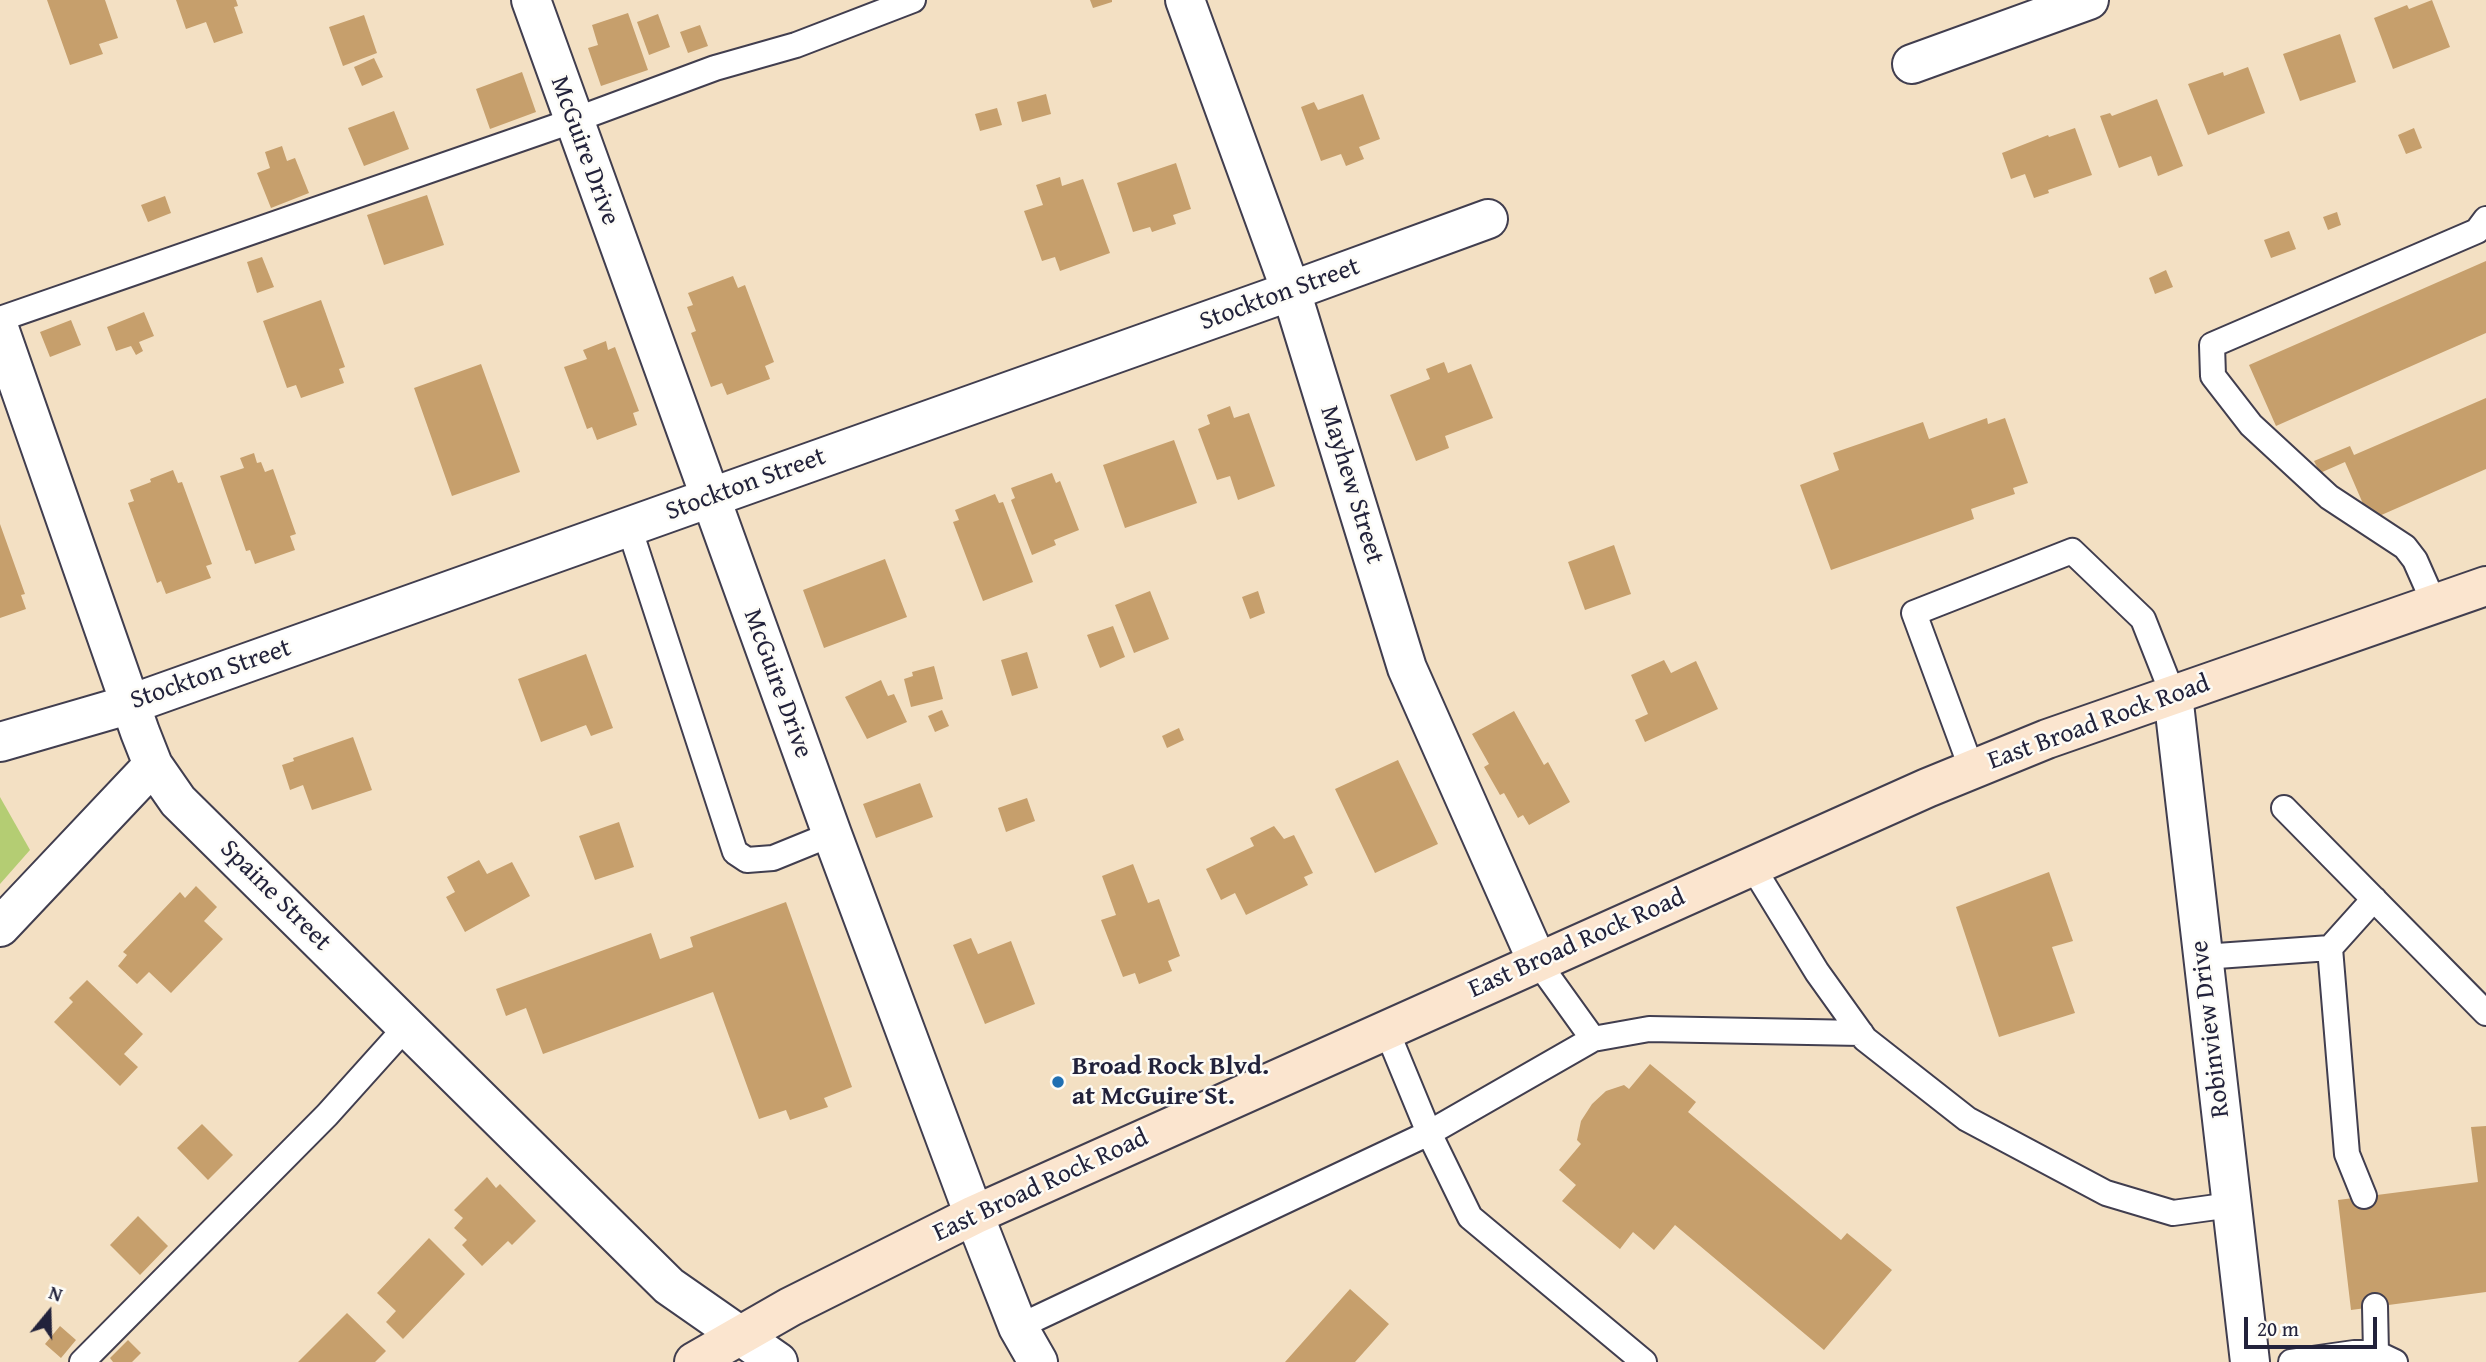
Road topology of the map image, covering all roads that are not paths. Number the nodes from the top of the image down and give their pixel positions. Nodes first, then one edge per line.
1 (531, 0) edge
2 (913, 0) edge
3 (1185, 0) edge
4 (2089, 0) edge
5 (1912, 64) dead end
6 (572, 121) junction
7 (1488, 219) dead end
8 (2486, 219) edge
9 (1291, 291) junction
10 (0, 319) edge
11 (0, 331) edge
12 (710, 498) junction
13 (629, 527) junction
14 (2486, 586) edge
15 (2434, 603) junction
16 (2173, 695) junction
17 (131, 704) junction
18 (0, 742) edge
19 (153, 765) junction
20 (1972, 770) junction
21 (2284, 808) dead end
22 (832, 834) junction
23 (1752, 866) junction
24 (2374, 899) junction
25 (0, 926) edge
26 (2330, 948) junction
27 (2203, 957) junction
28 (1537, 961) junction
29 (2486, 1013) edge
30 (407, 1026) junction
31 (1386, 1030) junction
32 (1861, 1033) junction
33 (1593, 1038) junction
34 (1429, 1133) junction
35 (2364, 1196) dead end
36 (2231, 1205) junction
37 (974, 1215) junction
38 (2375, 1306) dead end
39 (1018, 1327) junction
40 (738, 1335) junction
41 (2385, 1357) edge
42 (82, 1362) edge
43 (694, 1362) edge
44 (778, 1362) edge
45 (1038, 1362) edge
46 (1644, 1362) edge
47 (2250, 1362) edge
48 (2291, 1362) edge

1 - 6 street, McGuire Drive
2 - 6 lane
3 - 9 street, Mayhew Street
4 - 5 street
6 - 10 lane
6 - 12 street, McGuire Drive
7 - 9 street, Stockton Street
8 - 15 lane
9 - 12 street, Stockton Street
9 - 28 street, Mayhew Street
11 - 17 street, Spaine Street
12 - 13 street, Stockton Street
12 - 22 street, McGuire Drive
13 - 17 street, Stockton Street
13 - 22 lane
14 - 15 main road, East Broad Rock Road
15 - 16 main road, East Broad Rock Road
16 - 20 main road, East Broad Rock Road
16 - 20 lane
16 - 27 street, Robinview Drive
17 - 18 street, Stockton Street
17 - 19 street, Spaine Street
19 - 25 street
19 - 30 street, Spaine Street
20 - 23 main road, East Broad Rock Road
21 - 24 lane
22 - 37 street, McGuire Drive
23 - 28 main road, East Broad Rock Road
23 - 32 lane
24 - 26 lane
24 - 29 lane
26 - 27 lane
26 - 35 lane
27 - 36 street, Robinview Drive
28 - 31 main road, East Broad Rock Road
28 - 33 lane
30 - 40 street, Spaine Street
30 - 42 lane
31 - 34 lane
31 - 37 main road, East Broad Rock Road
32 - 33 lane
32 - 36 lane
33 - 34 lane
34 - 39 lane
34 - 46 lane
36 - 47 street, Robinview Drive
37 - 39 street, McGuire Drive
37 - 40 main road, East Broad Rock Road
38 - 41 lane
39 - 45 street, McGuire Drive
40 - 43 main road, East Broad Rock Road
40 - 44 street
41 - 48 lane

